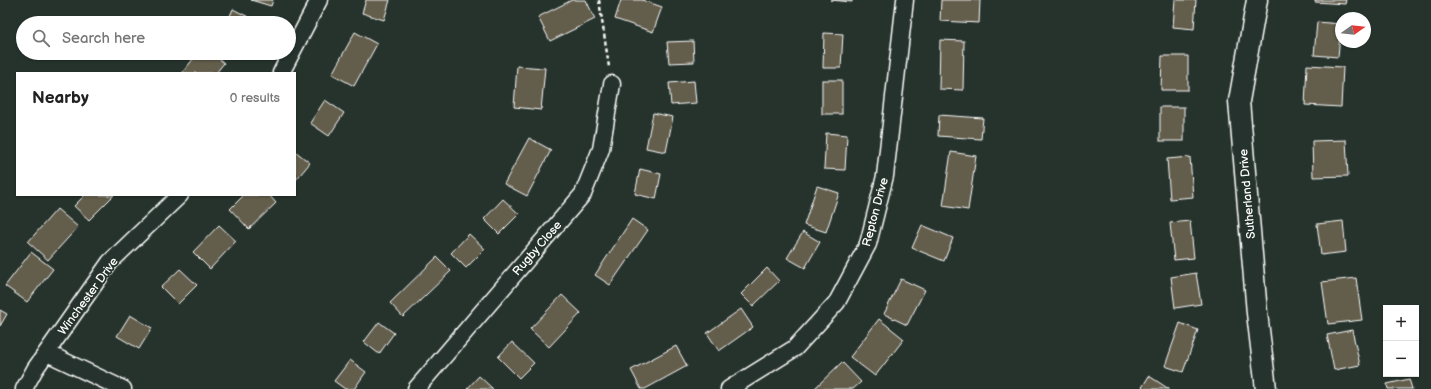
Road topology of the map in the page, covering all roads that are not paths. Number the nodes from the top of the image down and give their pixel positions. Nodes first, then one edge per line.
1 (319, 0) edge
2 (905, 0) edge
3 (1257, 0) edge
4 (296, 44) edge
5 (288, 60) edge
6 (282, 72) edge
7 (612, 84) road end
8 (179, 196) edge
9 (47, 353) junction
10 (24, 389) edge
11 (123, 389) edge
12 (416, 389) edge
13 (729, 389) edge
14 (1266, 389) edge

1 - 4 street
2 - 13 street, Repton Drive
3 - 14 street, Sutherland Drive
5 - 6 street
7 - 12 street, Rugby Close
8 - 9 street, Winchester Drive
9 - 10 street, Winchester Drive
9 - 11 street

